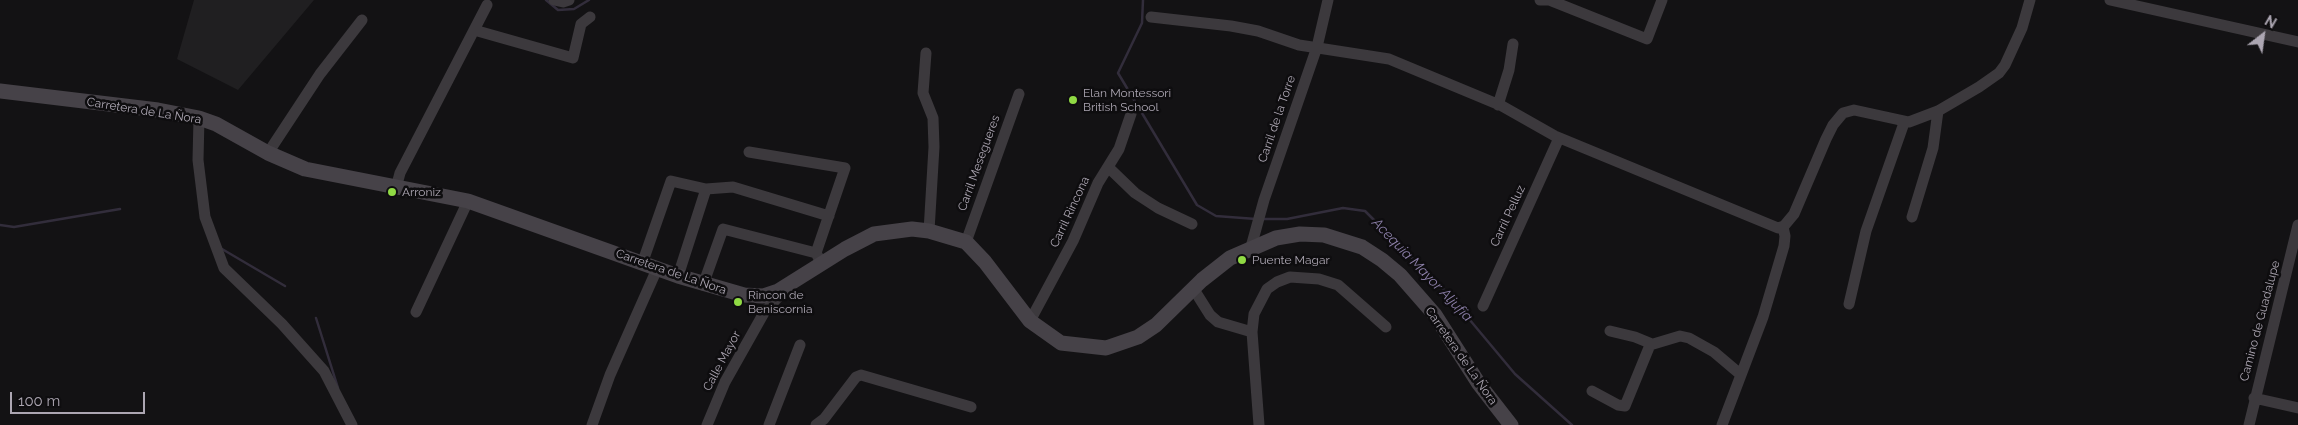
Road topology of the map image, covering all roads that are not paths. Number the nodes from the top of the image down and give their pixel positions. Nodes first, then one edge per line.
1 (554, 0) edge
2 (569, 0) edge
3 (1328, 0) edge
4 (1540, 0) edge
5 (1662, 0) edge
6 (2030, 0) edge
7 (2110, 0) edge
8 (487, 5) dead end
9 (590, 17) dead end
10 (1151, 17) dead end
11 (362, 20) dead end
12 (474, 30) junction
13 (2298, 42) edge
14 (1513, 44) dead end
15 (1317, 47) junction
16 (926, 53) dead end
17 (0, 91) edge
18 (1019, 94) dead end
19 (1498, 105) junction
20 (1938, 111) junction
21 (1131, 114) dead end
22 (199, 118) junction
23 (1904, 123) junction
24 (1559, 138) junction
25 (749, 152) dead end
26 (268, 153) junction
27 (1108, 167) junction
28 (396, 188) junction
29 (706, 189) junction
30 (468, 201) junction
31 (829, 216) junction
32 (1912, 217) dead end
33 (1192, 224) dead end
34 (2298, 225) edge
35 (1783, 227) junction
36 (929, 231) junction
37 (966, 242) junction
38 (1251, 247) junction
39 (819, 259) junction
40 (642, 264) junction
41 (657, 269) junction
42 (678, 276) junction
43 (793, 283) junction
44 (703, 285) junction
45 (1194, 288) junction
46 (744, 295) junction
47 (1849, 304) dead end
48 (1482, 306) dead end
49 (765, 311) junction
50 (416, 312) dead end
51 (1030, 320) junction
52 (1386, 328) dead end
53 (1610, 331) dead end
54 (1252, 332) junction
55 (1652, 344) junction
56 (800, 345) dead end
57 (1740, 374) junction
58 (1592, 391) dead end
59 (338, 398) junction
60 (2254, 398) junction
61 (971, 407) dead end
62 (2298, 408) edge
63 (343, 425) edge
64 (352, 425) edge
65 (592, 425) edge
66 (707, 425) edge
67 (769, 425) edge
68 (816, 425) edge
69 (1259, 425) edge
70 (1511, 425) edge
71 (1722, 425) edge
72 (2249, 425) edge

1 - 2 street
3 - 15 street, Carril de la Torre
4 - 5 street
6 - 20 street
7 - 13 street
8 - 12 street
9 - 12 street
10 - 15 street
11 - 26 street
12 - 28 street
14 - 19 street
15 - 19 street
15 - 38 street, Carril de la Torre
16 - 36 street
17 - 22 main road, Carretera de La Ñora
18 - 37 street, Carril Mesegueres
19 - 24 street
20 - 23 street
20 - 32 street
21 - 27 street, Carril Rincona
22 - 26 main road, Carretera de La Ñora
22 - 59 street
23 - 35 street
23 - 47 street
24 - 35 street
24 - 48 street, Carril Pelluz
25 - 31 street
26 - 28 main road, Carretera de La Ñora
27 - 33 street
27 - 51 street, Carril Rincona
28 - 30 main road, Carretera de La Ñora
29 - 31 street
29 - 40 street
29 - 42 street
30 - 40 main road, Carretera de La Ñora
30 - 50 street
31 - 39 street
34 - 60 street, Camino de Guadalupe
35 - 57 street
36 - 37 main road, Carretera de La Ñora
36 - 39 main road, Carretera de La Ñora
37 - 51 main road, Carretera de La Ñora
38 - 45 main road, Carretera de La Ñora
38 - 70 main road, Carretera de La Ñora
39 - 43 main road, Carretera de La Ñora
39 - 44 street
40 - 41 main road, Carretera de La Ñora
41 - 42 main road, Carretera de La Ñora
41 - 65 street
42 - 44 main road, Carretera de La Ñora
43 - 46 main road, Carretera de La Ñora
43 - 49 street, Calle Mayor
44 - 46 main road, Carretera de La Ñora
45 - 51 main road, Carretera de La Ñora
45 - 54 street
46 - 49 street
49 - 66 street, Calle Mayor
52 - 54 street
53 - 55 street
54 - 69 street
55 - 57 street
55 - 58 street
56 - 67 street
57 - 71 street
59 - 63 street
59 - 64 street
60 - 62 street
60 - 72 street, Camino de Guadalupe
61 - 68 street

